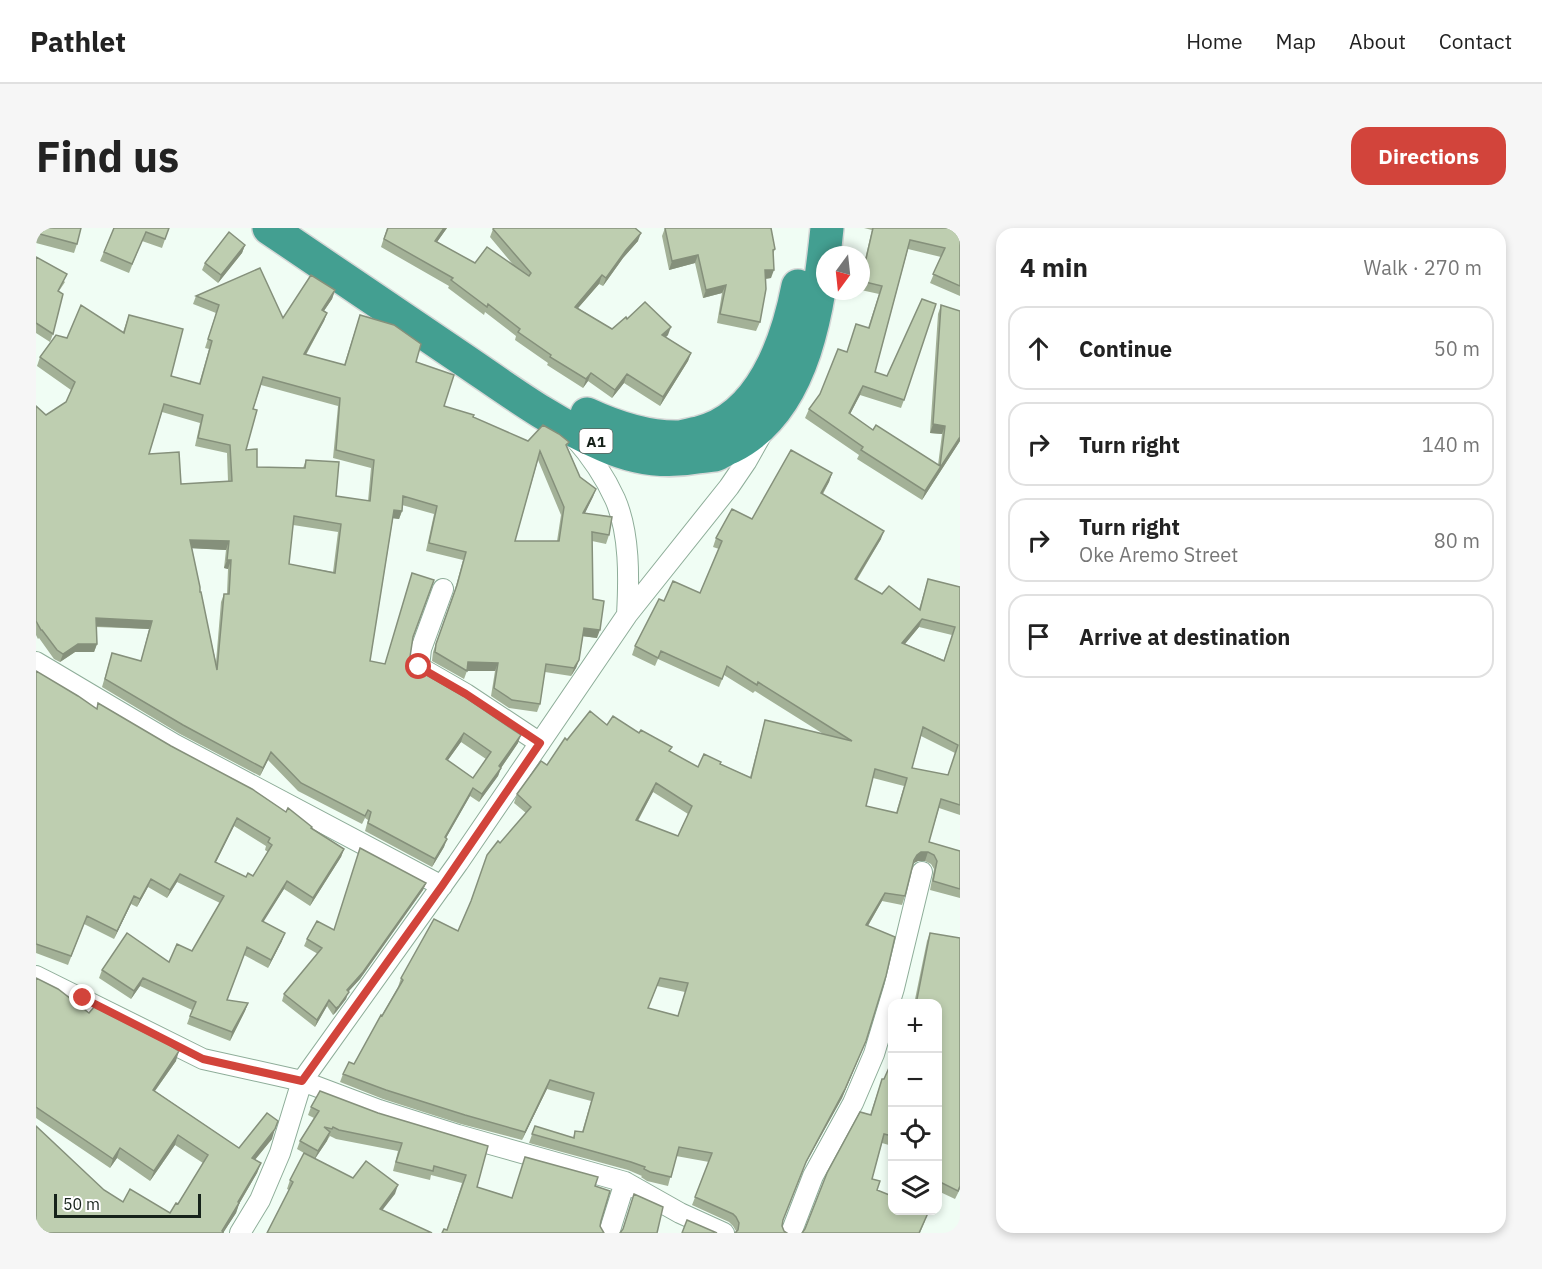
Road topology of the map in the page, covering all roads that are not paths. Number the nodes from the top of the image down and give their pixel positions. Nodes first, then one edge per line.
1 (269, 228) edge
2 (301, 228) edge
3 (806, 228) edge
4 (827, 228) edge
5 (333, 260) junction
6 (773, 415) junction
7 (567, 429) junction
8 (443, 589) dead end
9 (627, 615) junction
10 (36, 662) edge
11 (540, 743) junction
12 (922, 872) dead end
13 (442, 886) junction
14 (36, 976) edge
15 (302, 1081) junction
16 (625, 1182) junction
17 (240, 1233) edge
18 (609, 1233) edge
19 (724, 1233) edge
20 (791, 1233) edge

1 - 5 highway, A1
2 - 5 highway, A1
3 - 5 highway, A1
4 - 6 highway, A1
5 - 7 highway, A1
6 - 7 highway, A1
6 - 9 street
7 - 9 street
8 - 11 street
9 - 11 street
10 - 13 street
11 - 13 street
12 - 20 street
13 - 15 street
14 - 15 street
15 - 16 street
15 - 17 street
16 - 18 street
16 - 19 street

